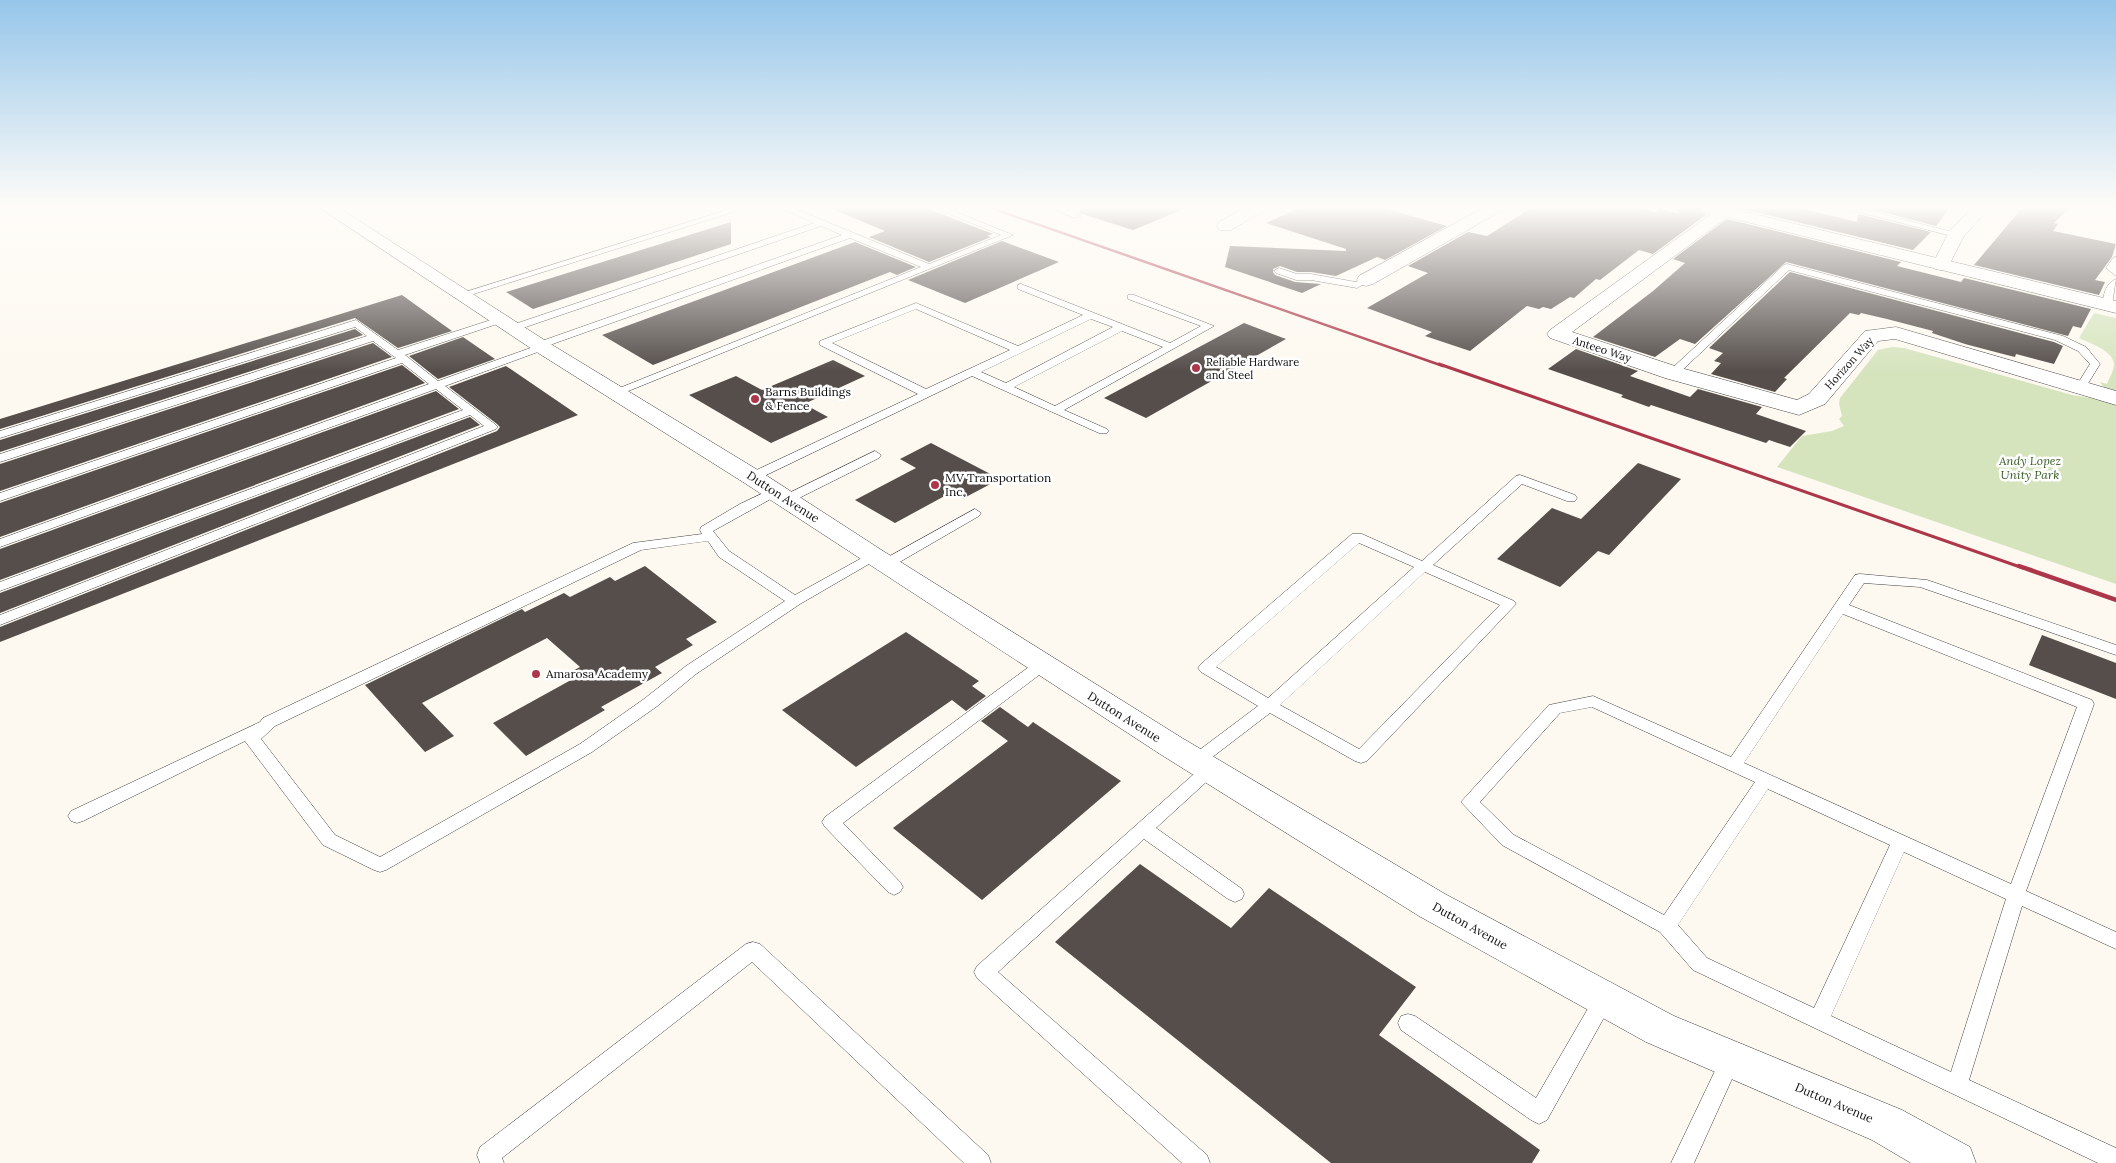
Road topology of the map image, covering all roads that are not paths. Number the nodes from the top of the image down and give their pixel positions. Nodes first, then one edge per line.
1 (411, 262) edge
2 (567, 262) edge
3 (700, 262) edge
4 (774, 262) edge
5 (916, 262) edge
6 (940, 262) edge
7 (1398, 262) edge
8 (1649, 262) edge
9 (1930, 262) edge
10 (1942, 262) edge
11 (2115, 262) edge
12 (1941, 265) junction
13 (928, 267) junction
14 (1279, 272) dead end
15 (2116, 273) edge
16 (1366, 280) joint
17 (2116, 282) edge
18 (1021, 288) dead end
19 (461, 295) junction
20 (1131, 297) dead end
21 (2112, 306) edge
22 (1091, 315) junction
23 (507, 324) junction
24 (1122, 328) junction
25 (375, 337) junction
26 (541, 346) junction
27 (1171, 346) junction
28 (1019, 350) junction
29 (401, 357) junction
30 (972, 372) junction
31 (1673, 372) junction
32 (437, 384) junction
33 (1006, 387) junction
34 (2080, 388) junction
35 (616, 393) junction
36 (927, 394) junction
37 (2116, 398) edge
38 (1055, 410) junction
39 (471, 411) junction
40 (1103, 431) dead end
41 (0, 436) edge
42 (876, 455) dead end
43 (0, 458) edge
44 (752, 476) junction
45 (780, 496) junction
46 (0, 497) edge
47 (1571, 498) dead end
48 (975, 513) dead end
49 (711, 537) junction
50 (0, 543) edge
51 (880, 560) junction
52 (1424, 566) junction
53 (0, 586) edge
54 (796, 601) junction
55 (1840, 607) junction
56 (0, 620) edge
57 (2116, 650) edge
58 (1042, 665) junction
59 (1269, 706) junction
60 (269, 722) junction
61 (1203, 766) junction
62 (1734, 766) junction
63 (1765, 780) junction
64 (77, 816) dead end
65 (1144, 829) junction
66 (1900, 842) junction
67 (894, 888) dead end
68 (1235, 894) dead end
69 (2016, 895) junction
70 (1667, 926) junction
71 (2116, 941) edge
72 (1604, 999) junction
73 (1819, 1020) junction
74 (1408, 1023) dead end
75 (1731, 1059) junction
76 (1957, 1086) junction
77 (2116, 1160) edge
78 (493, 1163) edge
79 (980, 1163) edge
80 (1200, 1163) edge
81 (1682, 1163) edge
82 (1954, 1163) edge

1 - 19 street, Dutton Avenue
2 - 19 lane
3 - 23 lane
4 - 26 lane
5 - 13 lane
6 - 13 lane
7 - 16 street
8 - 31 street, Anteeo Way
9 - 12 street
10 - 12 street
11 - 15 lane
12 - 21 street
13 - 35 lane
14 - 16 lane
17 - 21 lane
18 - 22 lane
19 - 23 street, Dutton Avenue
20 - 27 lane
22 - 24 lane
22 - 28 lane
23 - 26 street, Dutton Avenue
23 - 29 lane
24 - 27 lane
24 - 33 lane
25 - 29 lane
25 - 41 lane
25 - 43 lane
26 - 32 lane
26 - 35 street, Dutton Avenue
27 - 38 lane
28 - 30 lane
28 - 36 lane
29 - 32 lane
29 - 46 lane
30 - 33 lane
30 - 36 lane
31 - 34 street, Horizon Way
31 - 34 lane
32 - 39 lane
32 - 50 lane
33 - 38 lane
34 - 37 street, Horizon Way
35 - 44 street, Dutton Avenue
36 - 44 lane
38 - 40 lane
39 - 53 lane
39 - 56 lane
42 - 45 lane
44 - 45 street, Dutton Avenue
45 - 49 lane
45 - 51 street, Dutton Avenue
47 - 52 lane
48 - 51 lane
49 - 54 lane
49 - 60 lane
51 - 54 lane
51 - 58 street, Dutton Avenue
52 - 59 lane
52 - 59 lane
52 - 59 lane
54 - 60 lane
55 - 57 lane
55 - 62 lane
55 - 69 lane
58 - 61 street, Dutton Avenue
58 - 67 lane
59 - 61 lane
60 - 64 lane
61 - 65 lane
61 - 72 street, Dutton Avenue
62 - 63 lane
62 - 70 lane
63 - 66 lane
63 - 70 lane
65 - 68 lane
65 - 80 lane
66 - 69 lane
66 - 73 lane
69 - 71 lane
69 - 76 lane
70 - 73 lane
72 - 74 lane
72 - 75 street, Dutton Avenue
73 - 76 lane
75 - 81 lane
75 - 82 street, Dutton Avenue
76 - 77 lane
78 - 79 lane

